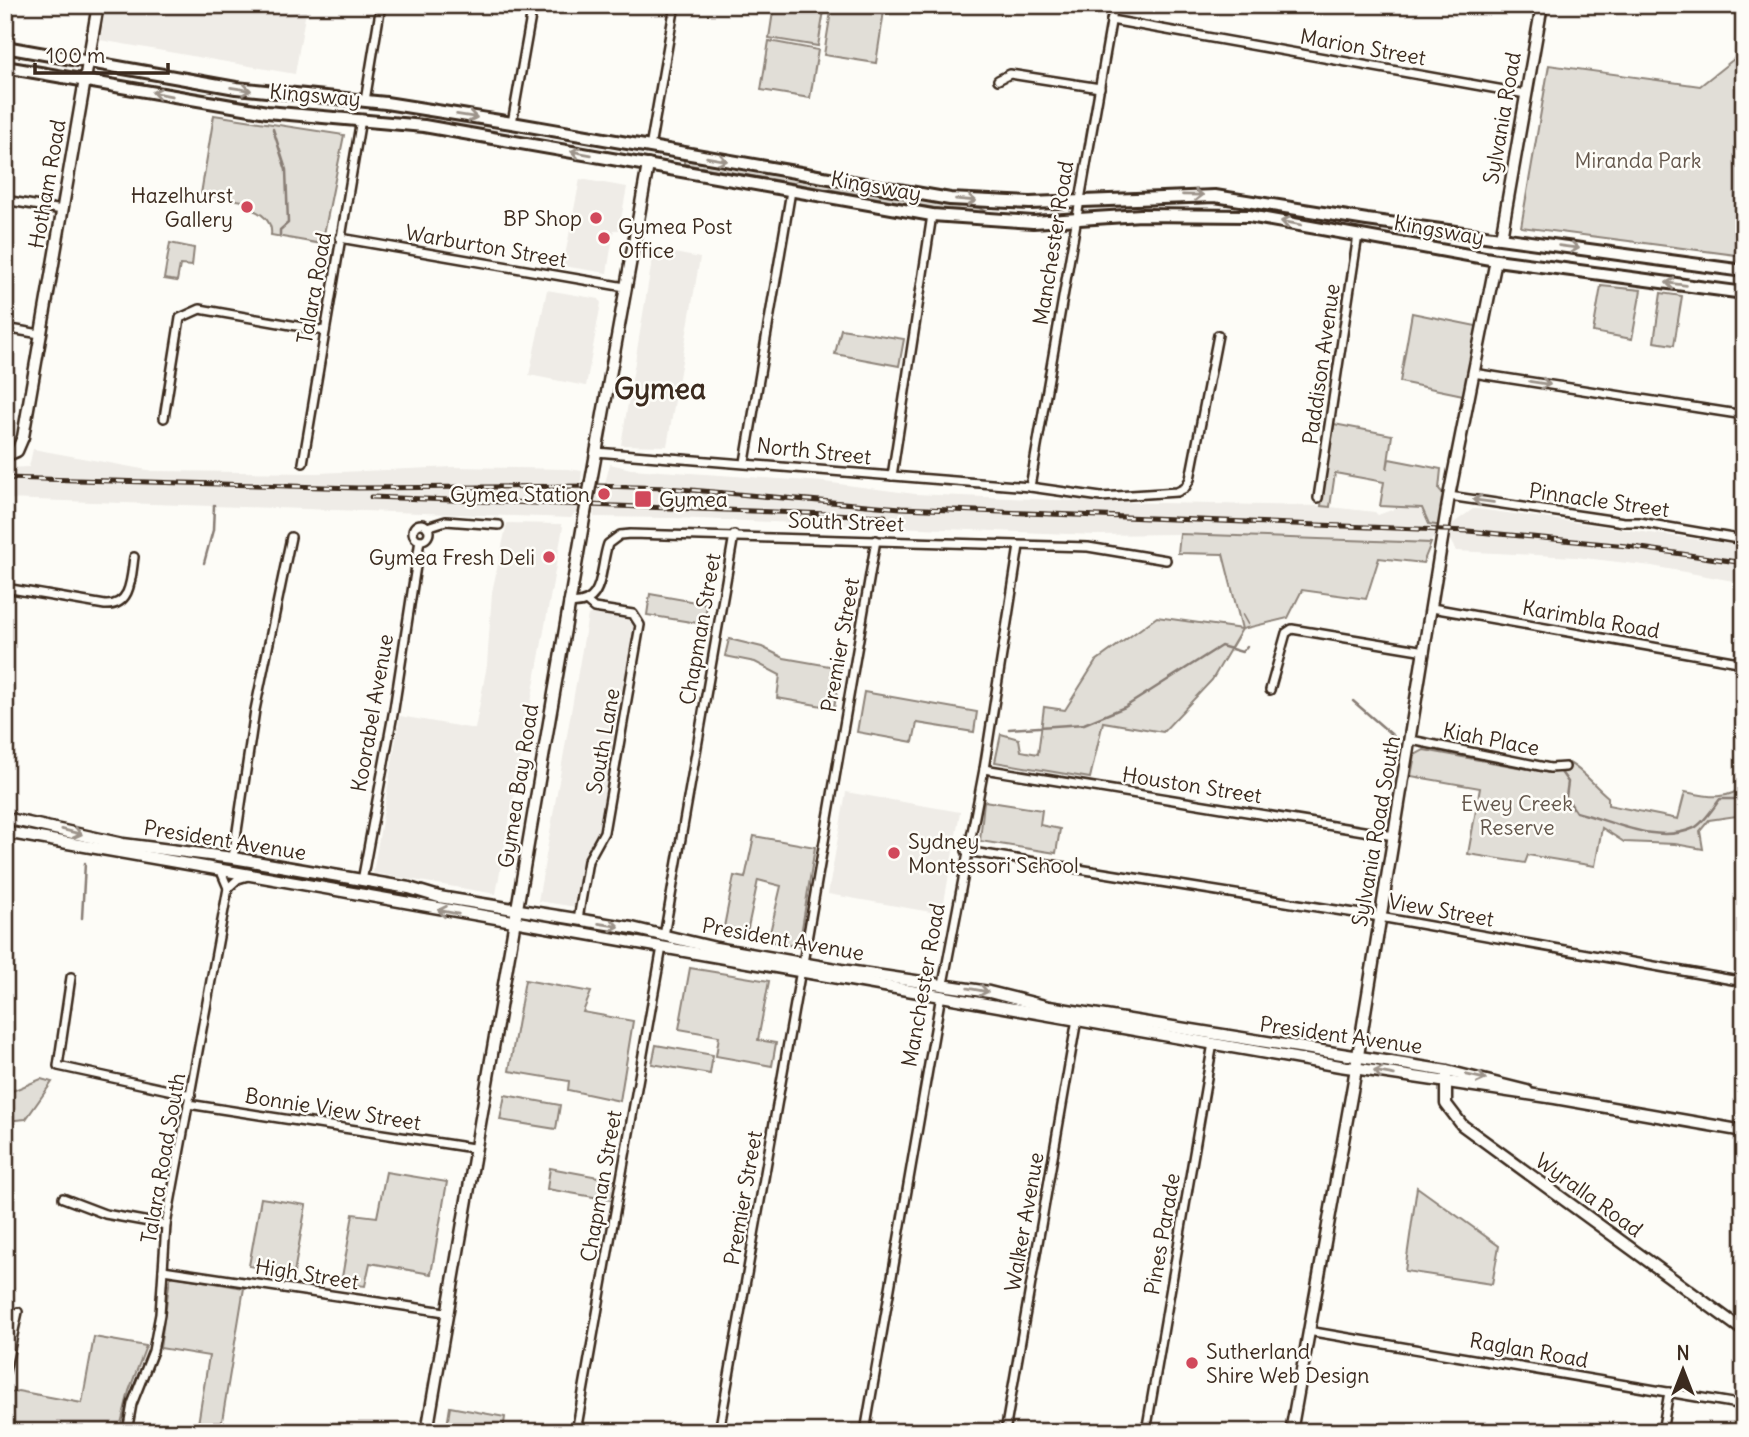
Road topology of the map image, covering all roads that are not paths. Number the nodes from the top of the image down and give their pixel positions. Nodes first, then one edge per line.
1 (98, 5) edge
2 (381, 5) edge
3 (533, 5) edge
4 (675, 5) edge
5 (1114, 5) edge
6 (1542, 5) edge
7 (1111, 20) junction
8 (5, 47) edge
9 (89, 62) junction
10 (5, 66) edge
11 (85, 80) junction
12 (998, 80) dead end
13 (1100, 88) junction
14 (1526, 94) junction
15 (365, 101) junction
16 (361, 119) junction
17 (512, 123) junction
18 (650, 148) junction
19 (648, 165) junction
20 (791, 191) junction
21 (5, 200) edge
22 (1080, 200) junction
23 (62, 210) junction
24 (932, 215) junction
25 (1077, 218) junction
26 (1358, 235) junction
27 (1501, 238) junction
28 (340, 239) junction
29 (1496, 260) junction
30 (1744, 271) edge
31 (625, 287) junction
32 (1744, 293) edge
33 (5, 328) edge
34 (325, 331) junction
35 (40, 334) junction
36 (1218, 335) dead end
37 (1472, 373) junction
38 (1744, 415) edge
39 (164, 418) dead end
40 (596, 452) junction
41 (5, 456) edge
42 (744, 462) junction
43 (303, 463) dead end
44 (892, 476) junction
45 (1030, 486) junction
46 (1448, 496) junction
47 (1318, 498) dead end
48 (499, 525) dead end
49 (427, 527) junction
50 (734, 535) junction
51 (290, 537) dead end
52 (421, 540) junction
53 (876, 540) junction
54 (1744, 540) edge
55 (1019, 546) junction
56 (134, 557) dead end
57 (1167, 559) dead end
58 (5, 588) edge
59 (587, 602) junction
60 (568, 603) junction
61 (1432, 608) junction
62 (1425, 651) junction
63 (1744, 663) edge
64 (1270, 690) dead end
65 (1411, 740) junction
66 (1565, 767) dead end
67 (984, 769) junction
68 (5, 818) edge
69 (5, 832) edge
70 (1394, 836) junction
71 (966, 852) junction
72 (233, 858) junction
73 (220, 869) junction
74 (252, 875) junction
75 (362, 881) junction
76 (303, 885) junction
77 (228, 888) junction
78 (359, 893) junction
79 (518, 909) junction
80 (1380, 917) junction
81 (578, 919) junction
82 (515, 923) junction
83 (663, 941) junction
84 (802, 967) junction
85 (71, 977) dead end
86 (1744, 982) edge
87 (942, 989) junction
88 (1077, 1019) junction
89 (1213, 1043) junction
90 (1357, 1056) junction
91 (1356, 1069) junction
92 (1447, 1071) junction
93 (1445, 1084) junction
94 (191, 1095) junction
95 (1555, 1098) junction
96 (188, 1104) junction
97 (1744, 1131) edge
98 (473, 1148) junction
99 (63, 1198) dead end
100 (166, 1225) junction
101 (163, 1270) junction
102 (18, 1312) dead end
103 (445, 1312) junction
104 (1308, 1331) junction
105 (1744, 1331) edge
106 (5, 1372) edge
107 (1669, 1392) junction
108 (1744, 1405) edge
109 (127, 1432) edge
110 (427, 1432) edge
111 (576, 1432) edge
112 (719, 1432) edge
113 (865, 1432) edge
114 (1005, 1432) edge
115 (1146, 1432) edge
116 (1291, 1432) edge
117 (1662, 1432) edge

1 - 9 street, Hotham Road
2 - 15 street
3 - 17 street
4 - 18 street
5 - 7 street, Manchester Road
6 - 14 street, Sylvania Road
7 - 13 street, Manchester Road
7 - 14 street, Marion Street
8 - 9 main road, Kingsway
9 - 11 street, Hotham Road
9 -> 15 main road, Kingsway
10 - 11 main road, Kingsway
16 -> 11 main road, Kingsway
11 - 23 street, Hotham Road
12 - 13 street
13 - 22 street, Manchester Road
14 - 27 street, Sylvania Road
15 -> 17 main road, Kingsway
19 -> 16 main road, Kingsway
16 - 28 street, Talara Road
17 - 18 main road, Kingsway
18 - 19 main road, Gymea Bay Road
18 -> 22 main road, Kingsway
19 - 20 main road, Kingsway
19 - 31 street, Gymea Bay Road
20 - 24 main road, Kingsway
20 - 42 street
21 - 23 street
22 - 25 street, Manchester Road
22 -> 27 main road, Kingsway
23 - 35 street, Hotham Road
24 - 25 main road, Kingsway
24 - 44 street
26 -> 25 main road, Kingsway
25 - 45 street, Manchester Road
26 - 29 main road, Kingsway
26 - 47 street, Paddison Avenue
27 - 29 main road, Sylvania Road South
27 -> 30 main road, Kingsway
28 - 31 street, Warburton Street
28 - 34 street, Talara Road
32 -> 29 main road, Kingsway
29 - 37 street, Sylvania Road South
31 - 40 street, Gymea Bay Road
33 - 35 street
34 - 39 street
34 - 43 street, Talara Road
35 - 41 street, Hotham Road
36 - 45 street, North Street
37 -> 38 street
37 - 46 street, Sylvania Road South
40 - 42 street, North Street
40 - 60 street, Gymea Bay Road, bridge
42 - 44 street, North Street
44 - 45 street, North Street
54 -> 46 street, Pinnacle Street
46 - 61 street, Sylvania Road South
48 - 49 street
49 - 52 street
49 - 52 street
50 - 53 street, South Street
50 - 59 street, South Street
50 - 83 street, Chapman Street
51 - 72 street
52 - 75 street, Koorabel Avenue
53 - 55 street, South Street
53 - 84 street, Premier Street
55 - 57 street, South Street
55 - 67 street, Manchester Road
56 - 58 street
59 - 60 street
59 - 81 street, South Lane
60 - 79 street, Gymea Bay Road
61 - 62 street, Sylvania Road South
61 - 63 street, Karimbla Road
62 - 64 street
62 - 65 street, Sylvania Road South
65 - 66 street, Kiah Place
65 - 70 street, Sylvania Road South
67 - 70 street, Houston Street
67 - 71 street, Manchester Road
68 -> 72 street, President Avenue
69 - 73 street, President Avenue
70 - 80 street, Sylvania Road South
71 - 80 street, View Street
71 - 87 street, Manchester Road
72 - 75 street, President Avenue
72 - 76 street
73 - 74 street, President Avenue
73 - 77 street
74 - 76 street, President Avenue
74 - 77 street
75 - 78 street, Koorabel Avenue
75 - 79 street, President Avenue
76 - 78 street, President Avenue
77 - 94 street, Talara Road South
82 -> 78 street, President Avenue
79 - 81 street, President Avenue
79 - 82 street, Gymea Bay Road
80 - 86 street, View Street
80 - 90 street, Sylvania Road South
81 -> 83 street, President Avenue
82 - 83 street, President Avenue
82 - 98 street, Gymea Bay Road
83 - 84 street, President Avenue
83 - 111 street, Chapman Street
84 - 87 street, President Avenue
84 - 112 street, Premier Street
85 - 94 street
87 - 88 street, President Avenue
87 -> 90 street, President Avenue
87 - 113 street, Manchester Road
88 - 89 street, President Avenue
88 - 114 street, Walker Avenue
89 - 91 street, President Avenue
89 - 115 street, Pines Parade
90 - 91 street, Sylvania Road South
90 - 92 street, President Avenue
93 -> 91 street, President Avenue
91 - 104 street, Sylvania Road South
92 - 93 street, Wyralla Road
92 -> 95 street, President Avenue
93 - 95 street, President Avenue
93 - 105 street, Wyralla Road
94 - 96 street, Talara Road South
95 - 97 street, President Avenue
96 - 98 street, Bonnie View Street
96 - 100 street, Talara Road South
98 - 103 street, Gymea Bay Road
99 - 100 street
100 - 101 street, Talara Road South
101 - 103 street, High Street
101 - 109 street, Talara Road South
102 - 106 street
103 - 110 street, Gymea Bay Road
104 - 107 street, Raglan Road
104 - 116 street, Sylvania Road South
107 - 108 street, Raglan Road
107 - 117 street

